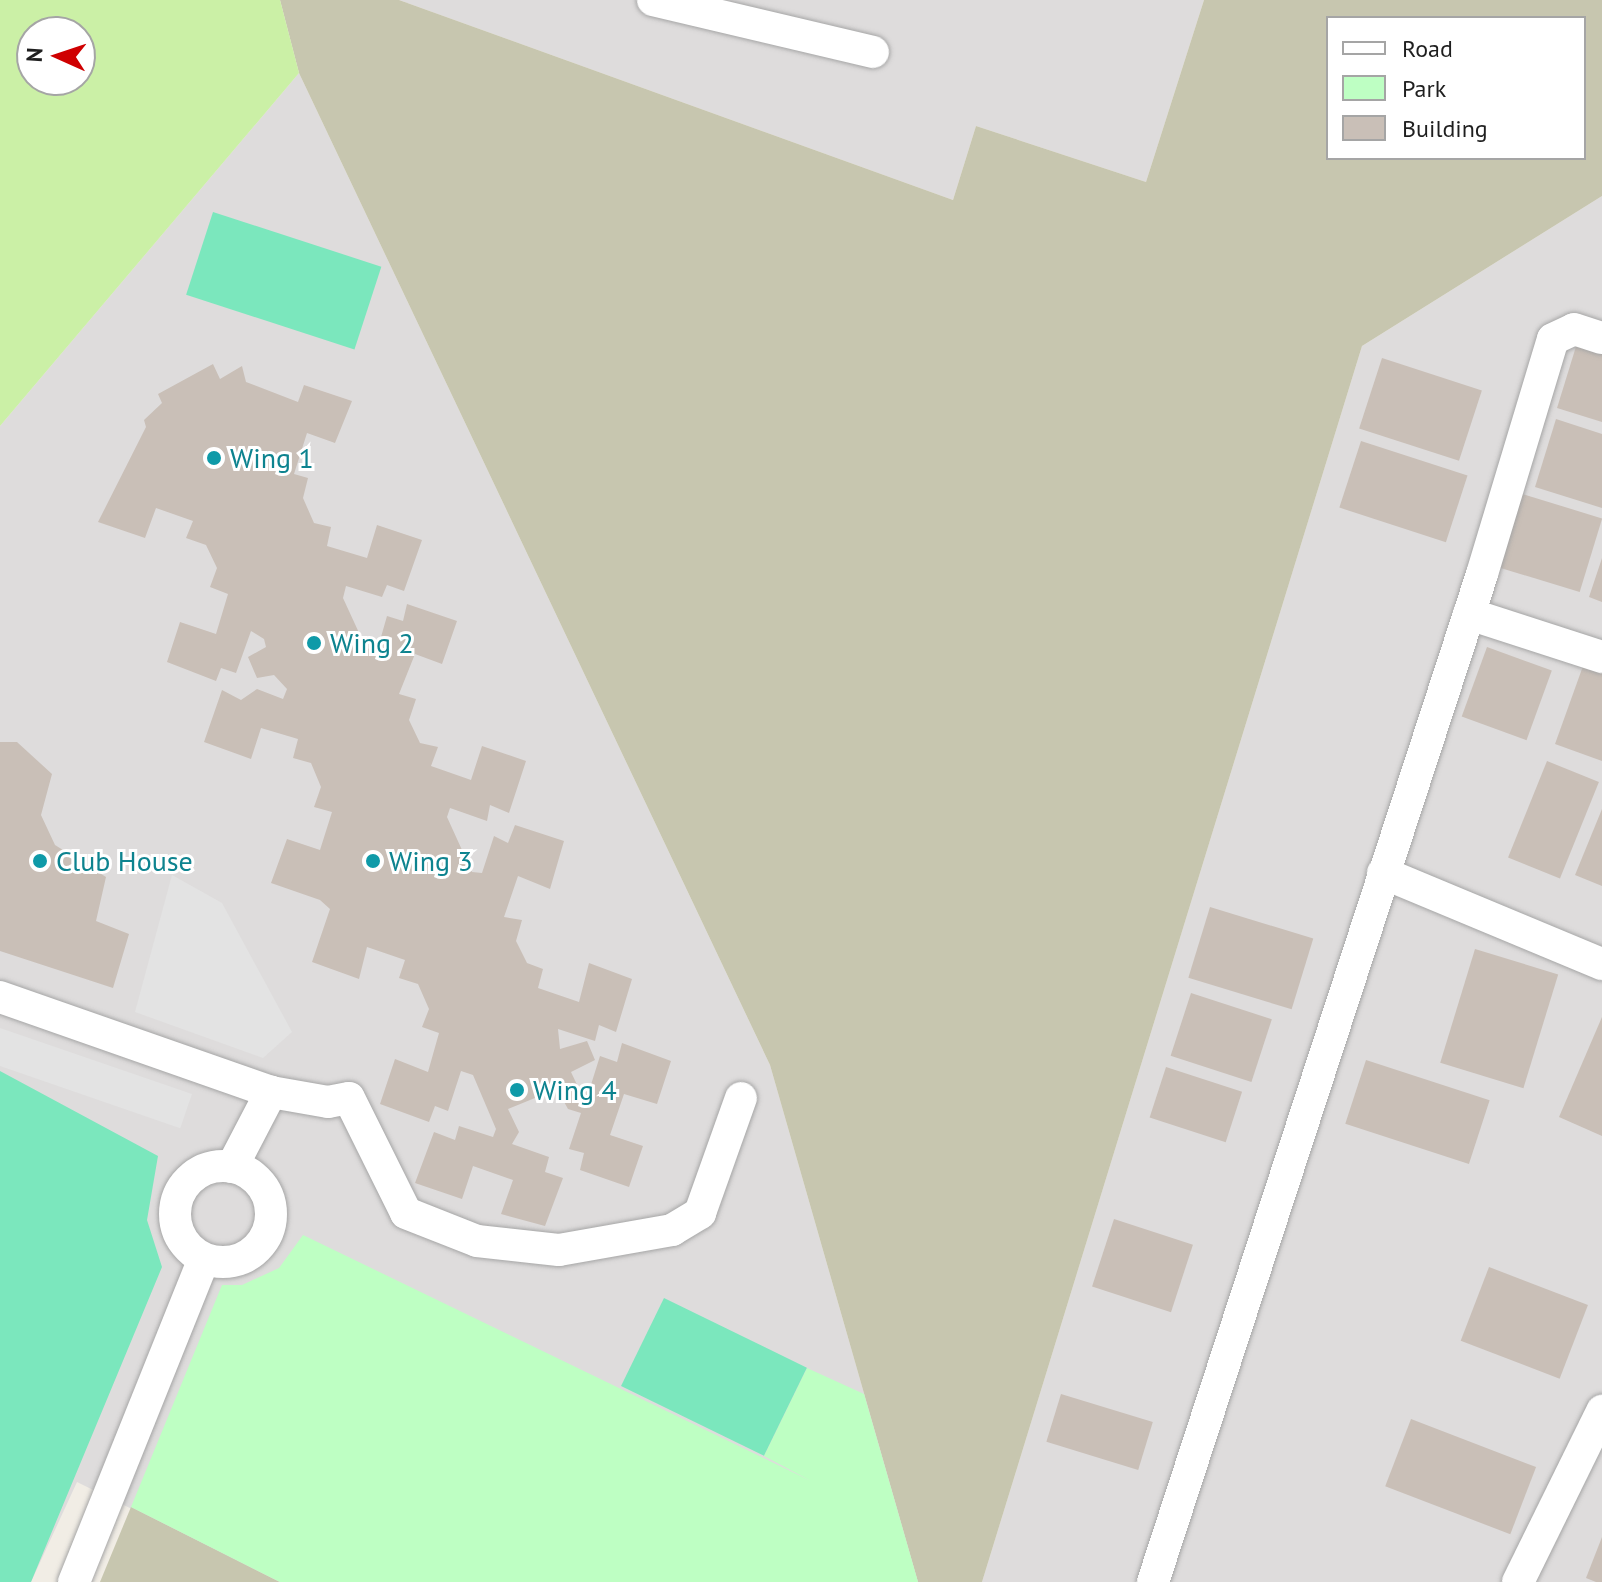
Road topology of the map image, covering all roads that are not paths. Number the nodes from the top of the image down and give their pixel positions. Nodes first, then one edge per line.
1 (653, 0) edge
2 (873, 52) dead end
3 (1602, 338) edge
4 (1469, 614) junction
5 (1602, 657) edge
6 (1383, 873) junction
7 (1602, 964) edge
8 (0, 997) edge
9 (271, 1092) junction
10 (741, 1098) dead end
11 (232, 1167) junction
12 (204, 1259) junction
13 (1602, 1411) edge
14 (74, 1582) edge
15 (1153, 1582) edge
16 (1518, 1582) edge

1 - 2 street
3 - 4 street
4 - 5 street
4 - 6 street
6 - 7 street
6 - 15 street
8 - 9 street
9 - 10 street
9 - 11 street
11 - 12 street
11 - 12 street
12 - 14 street
13 - 16 street

